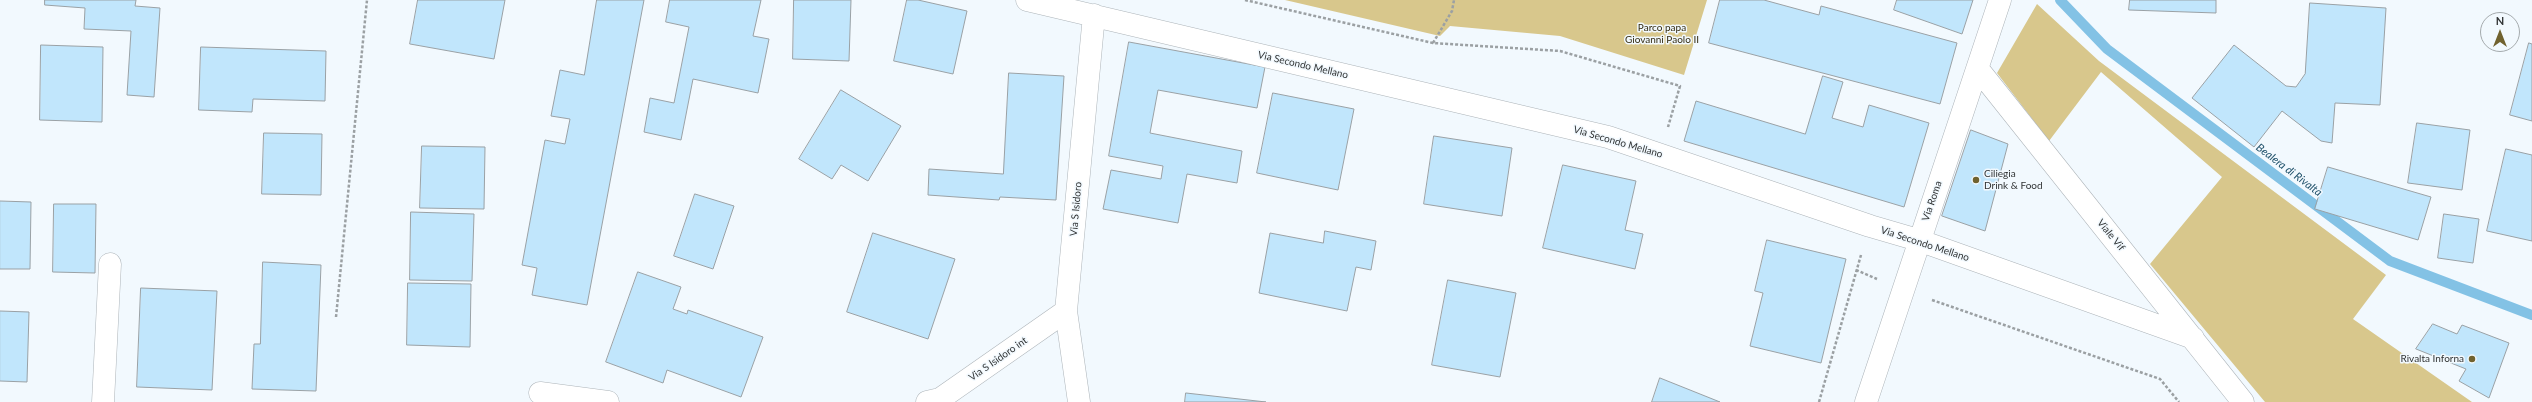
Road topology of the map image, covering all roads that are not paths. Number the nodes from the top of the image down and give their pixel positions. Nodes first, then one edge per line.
1 (1027, 0) edge
2 (2000, 0) edge
3 (1094, 15) junction
4 (1978, 69) junction
5 (1918, 240) junction
6 (110, 264) dead end
7 (1066, 311) junction
8 (2193, 338) junction
9 (540, 392) dead end
10 (103, 402) edge
11 (608, 402) edge
12 (927, 402) edge
13 (1079, 402) edge
14 (1866, 402) edge
15 (2243, 402) edge

1 - 3 street, Via Secondo Mellano
2 - 4 street, Via Roma
3 - 5 street, Via Secondo Mellano
3 - 7 street, Via S Isidoro
4 - 5 street, Via Roma
4 - 8 street, Viale Vif
5 - 8 street, Via Secondo Mellano
5 - 14 street, Via Roma
6 - 10 street
7 - 12 street, Via S Isidoro int
7 - 13 street, Via S Isidoro
8 - 15 street, Viale Vif
9 - 11 street

